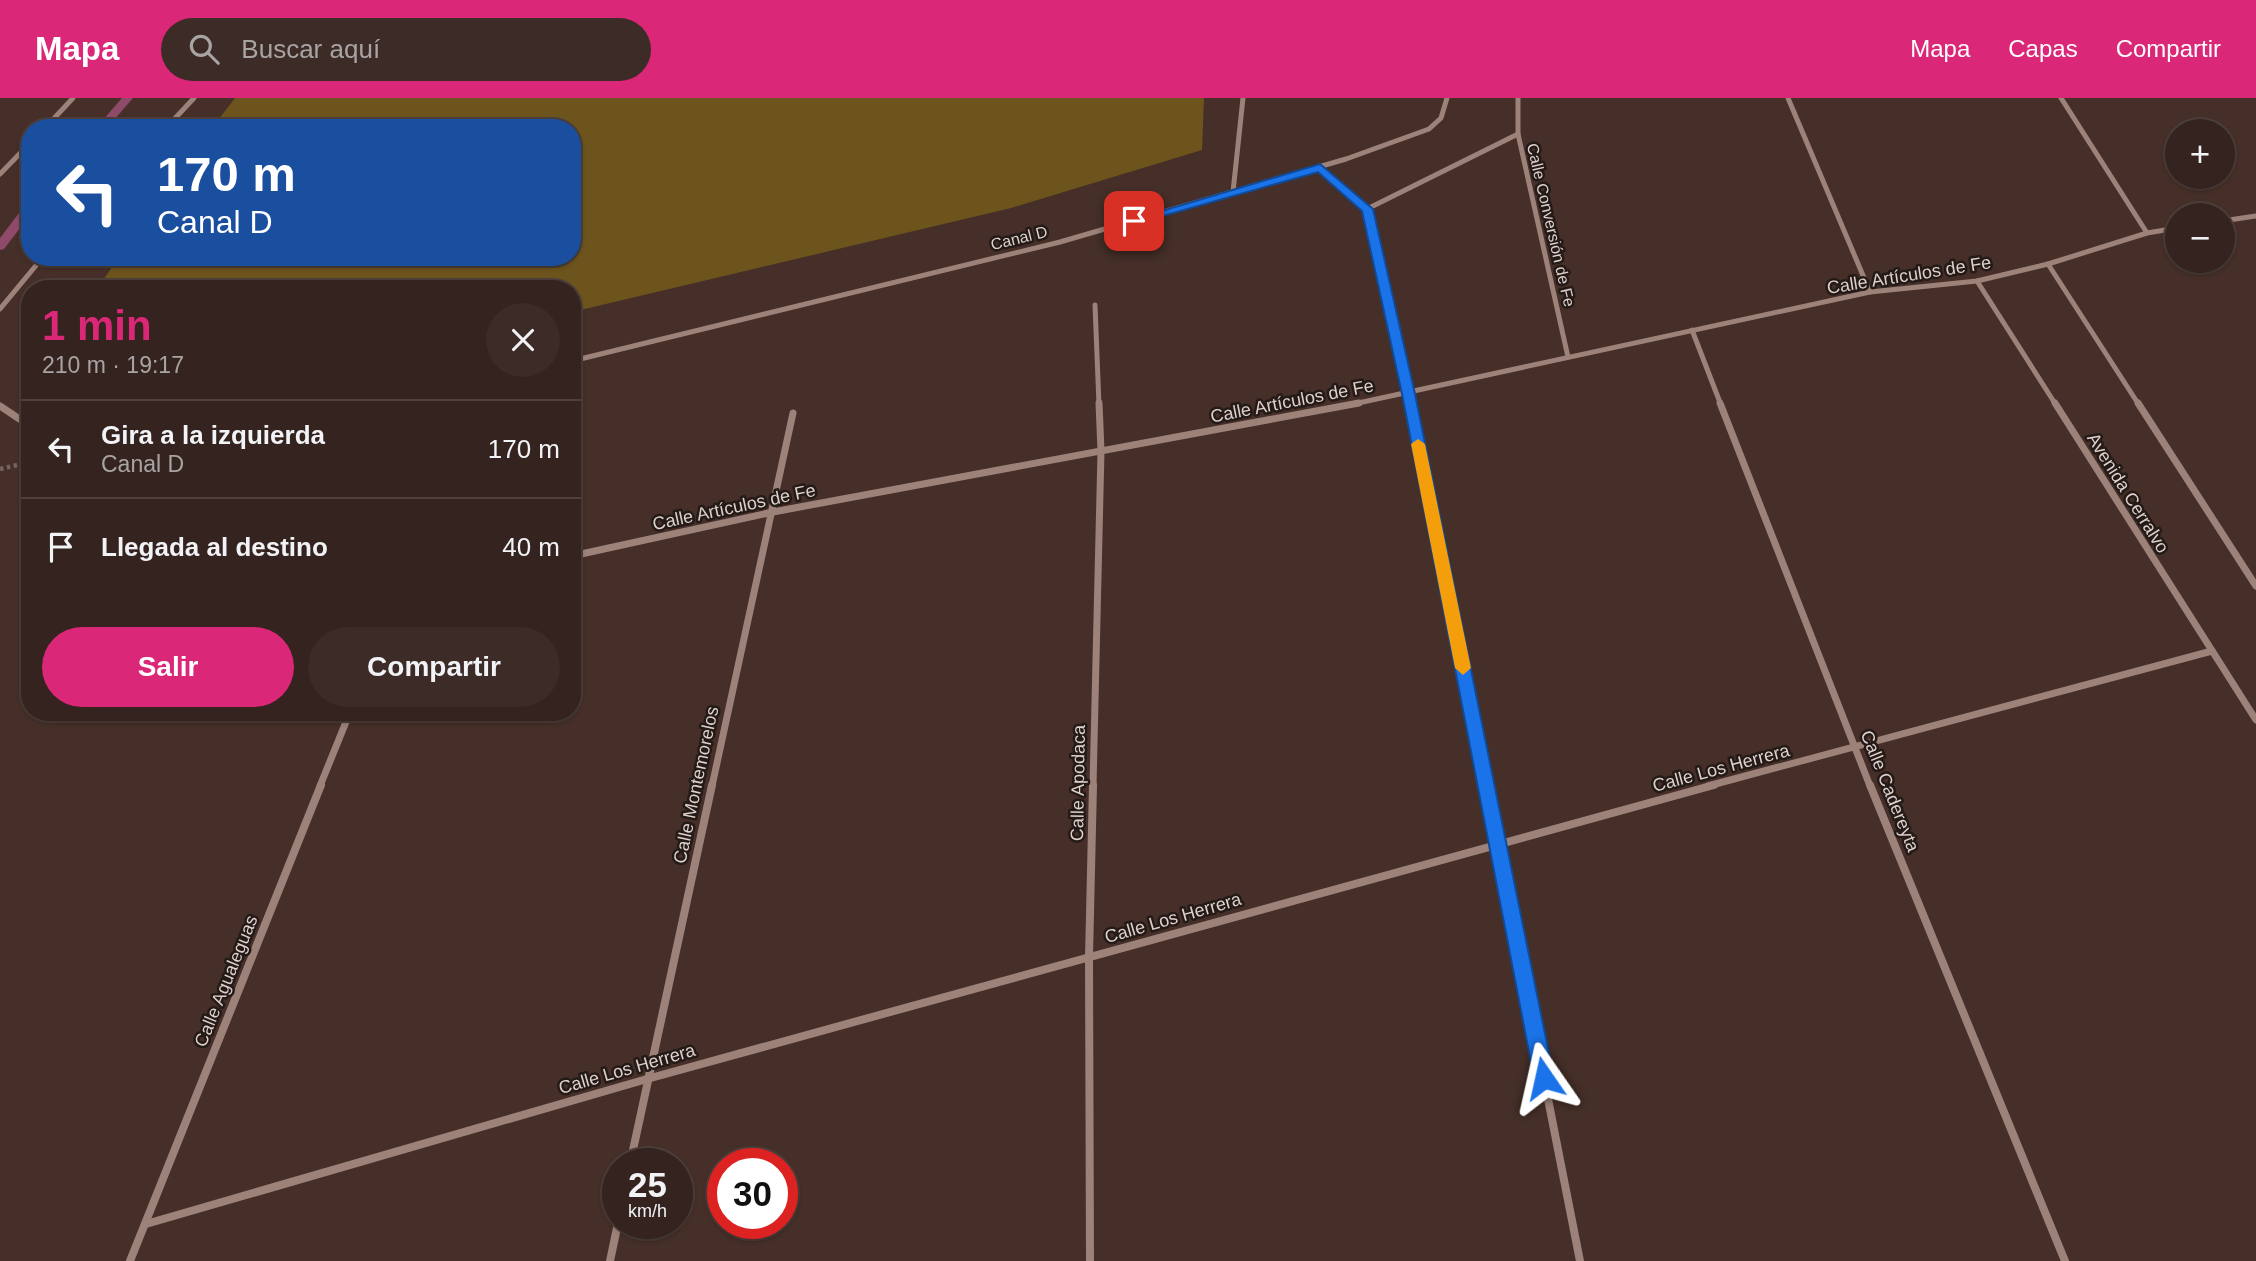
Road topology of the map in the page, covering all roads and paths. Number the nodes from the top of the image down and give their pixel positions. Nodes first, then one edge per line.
1 (73, 98) edge
2 (194, 98) edge
3 (1244, 98) edge
4 (1447, 98) edge
5 (1518, 98) edge
6 (1788, 98) edge
7 (2061, 98) edge
8 (53, 119) edge
9 (174, 119) edge
10 (1518, 134) junction
11 (21, 152) edge
12 (1320, 167) junction
13 (0, 174) edge
14 (1233, 192) junction
15 (1367, 209) junction
16 (2256, 216) edge
17 (2235, 219) edge
18 (2165, 230) edge
19 (2147, 233) junction
20 (2048, 264) junction
21 (36, 266) edge
22 (24, 280) edge
23 (1977, 281) junction
24 (21, 284) edge
25 (1870, 292) junction
26 (1095, 305) dead end
27 (0, 309) edge
28 (1692, 330) junction
29 (1568, 357) junction
30 (581, 359) edge
31 (1408, 394) junction
32 (0, 405) edge
33 (793, 413) dead end
34 (21, 420) edge
35 (1101, 451) junction
36 (21, 463) edge
37 (0, 469) edge
38 (773, 512) junction
39 (581, 554) edge
40 (2256, 586) edge
41 (2212, 651) junction
42 (2256, 720) edge
43 (346, 721) edge
44 (1855, 749) junction
45 (1497, 843) junction
46 (1089, 957) junction
47 (647, 1079) junction
48 (633, 1148) edge
49 (146, 1224) junction
50 (615, 1239) edge
51 (130, 1261) edge
52 (610, 1261) edge
53 (1090, 1261) edge
54 (1580, 1261) edge
55 (2065, 1261) edge

1 - 8 street
2 - 9 street
3 - 14 street
4 - 12 street, Canal D
5 - 10 street, Calle Conversión de Fe
6 - 25 street
7 - 19 street
10 - 15 street
10 - 29 street, Calle Conversión de Fe
11 - 13 street
12 - 14 street, Canal D
12 - 15 street
14 - 30 street, Canal D
15 - 31 street
16 - 17 street
18 - 19 street, Calle Artículos de Fe
19 - 20 street, Calle Artículos de Fe
20 - 23 street, Calle Artículos de Fe
20 - 40 street
21 - 22 street
23 - 25 street, Calle Artículos de Fe
23 - 41 street, Avenida Cerralvo
24 - 27 street
25 - 28 street, Calle Artículos de Fe
26 - 35 street, Calle Apodaca
28 - 29 street, Calle Artículos de Fe
28 - 44 street, Calle Cadereyta
29 - 31 street, Calle Artículos de Fe
31 - 35 street, Calle Artículos de Fe
31 - 45 street
32 - 34 street
33 - 38 street, Calle Montemorelos
35 - 38 street, Calle Artículos de Fe
35 - 46 street, Calle Apodaca
36 - 37 path
38 - 39 street, Calle Artículos de Fe
38 - 47 street, Calle Montemorelos
41 - 42 street, Avenida Cerralvo
41 - 44 street, Calle Los Herrera
43 - 49 street, Calle Agualeguas
44 - 45 street, Calle Los Herrera
44 - 55 street, Calle Cadereyta
45 - 46 street, Calle Los Herrera
45 - 54 street
46 - 47 street, Calle Los Herrera
46 - 53 street, Calle Apodaca
47 - 48 street, Calle Montemorelos
47 - 49 street, Calle Los Herrera
49 - 51 street, Calle Agualeguas
50 - 52 street

